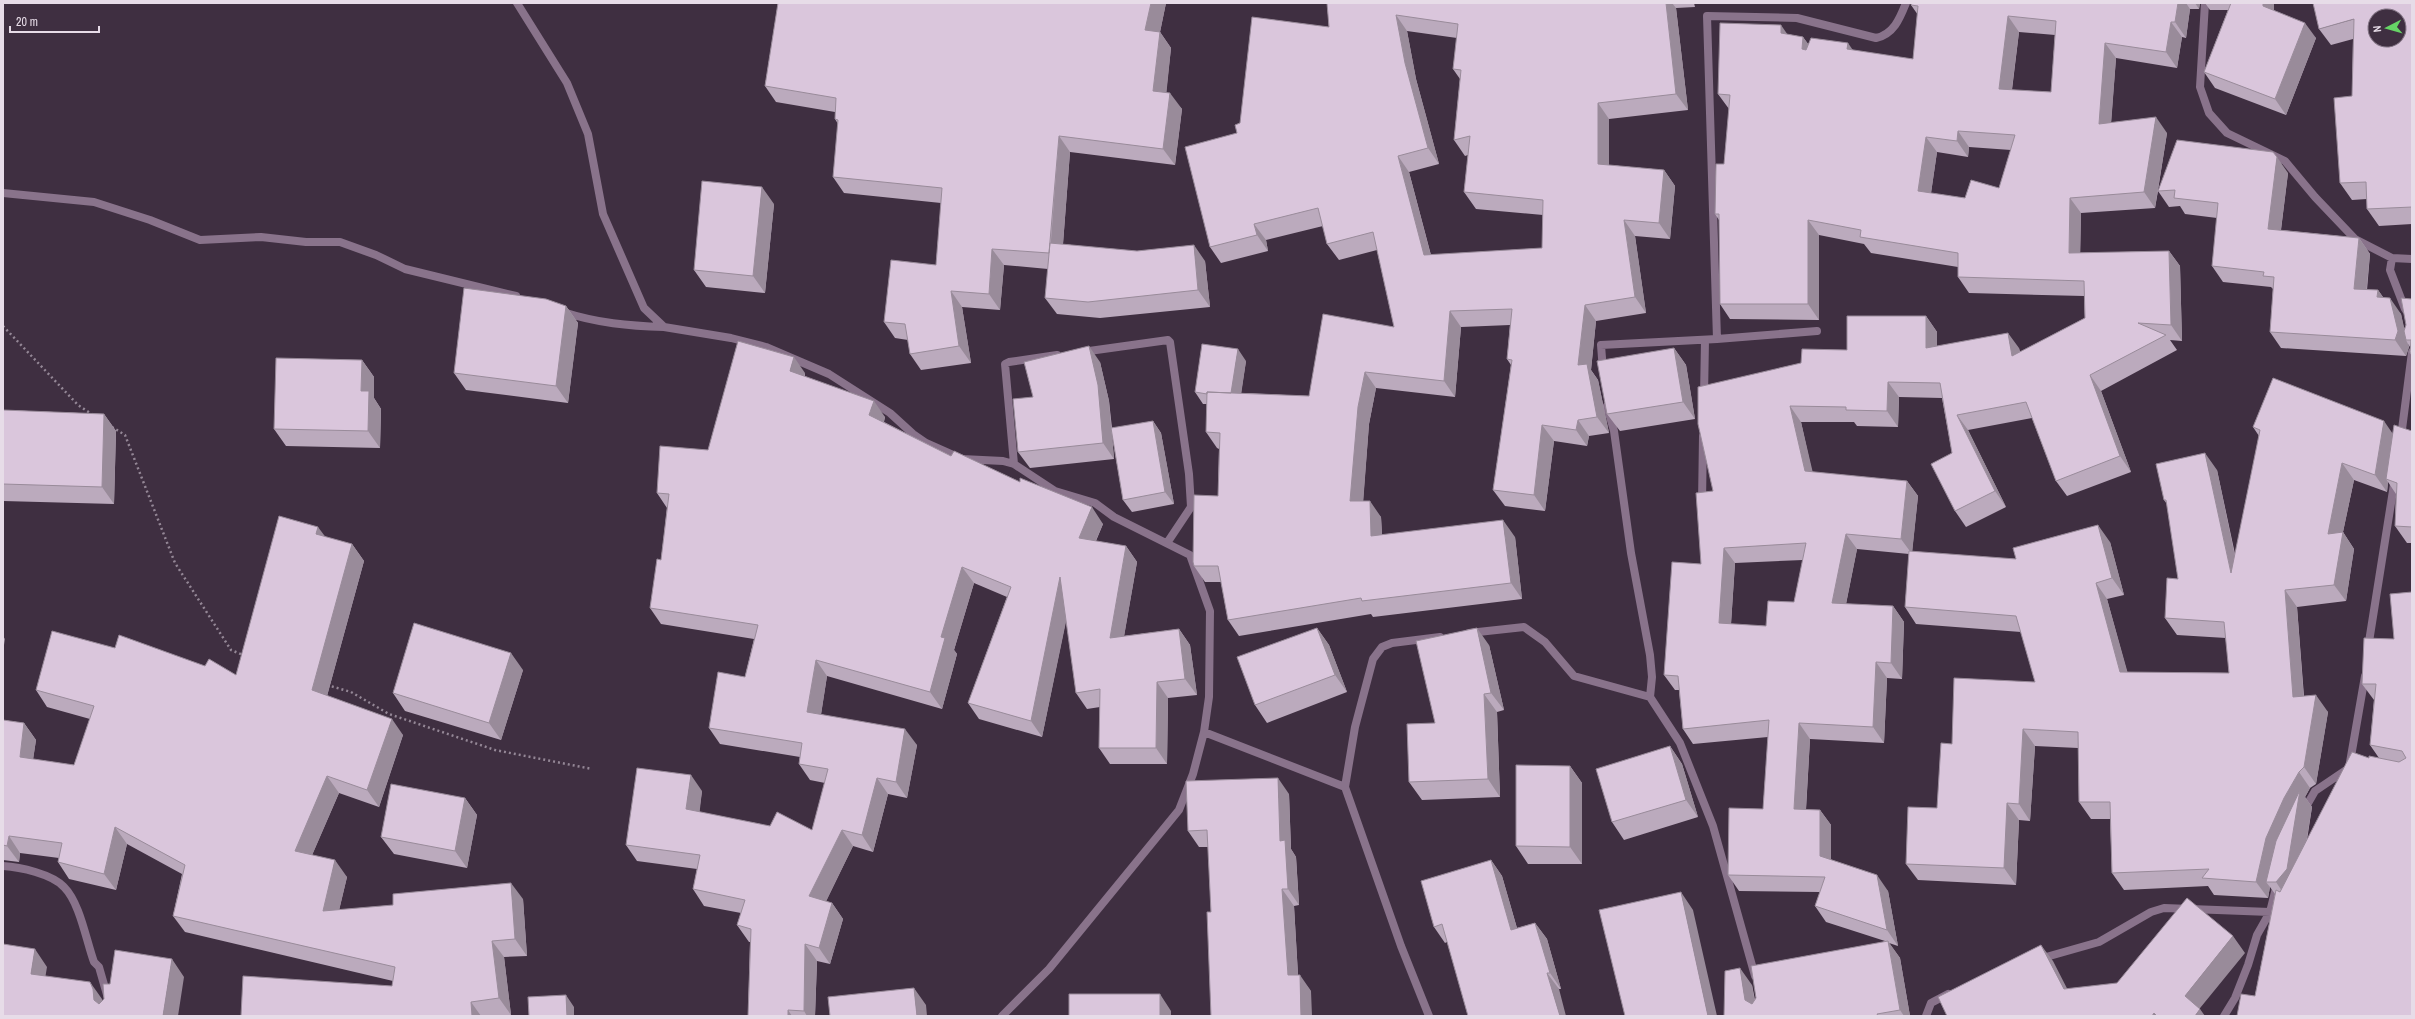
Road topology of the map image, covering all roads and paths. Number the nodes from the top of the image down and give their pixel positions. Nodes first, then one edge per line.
1 (517, 3) edge
2 (1906, 3) edge
3 (2205, 3) edge
4 (3, 193) edge
5 (2392, 258) junction
6 (2412, 259) edge
7 (528, 299) edge
8 (555, 309) edge
9 (2407, 316) edge
10 (3, 326) edge
11 (664, 327) junction
12 (1817, 331) dead end
13 (1717, 339) junction
14 (1705, 340) junction
15 (2412, 352) edge
16 (1603, 378) edge
17 (1606, 398) edge
18 (1704, 402) edge
19 (96, 416) edge
20 (108, 424) dead end
21 (1703, 426) edge
22 (2400, 447) edge
23 (1014, 464) junction
24 (2396, 470) edge
25 (1702, 504) edge
26 (1167, 543) junction
27 (245, 656) edge
28 (322, 684) dead end
29 (1650, 697) junction
30 (1204, 732) junction
31 (2362, 763) edge
32 (2349, 768) junction
33 (592, 769) dead end
34 (1345, 787) junction
35 (2300, 817) edge
36 (3, 866) edge
37 (2278, 878) edge
38 (2270, 912) junction
39 (2029, 963) edge
40 (1758, 986) edge
41 (1956, 991) edge
42 (111, 1004) edge
43 (1002, 1016) edge
44 (1428, 1016) edge
45 (1926, 1016) edge
46 (2224, 1016) edge

1 - 11 street
2 - 13 street
3 - 5 street
4 - 7 street
5 - 6 street
5 - 9 street
8 - 11 street
10 - 19 path
11 - 23 street
12 - 13 street
13 - 14 street
14 - 16 street
14 - 18 street
15 - 22 street
17 - 29 street
20 - 27 path
21 - 25 street
23 - 26 street
23 - 26 street
24 - 32 street
26 - 30 street
28 - 33 path
29 - 34 street
29 - 40 street
30 - 34 street
30 - 43 street
31 - 32 street
32 - 35 street
34 - 44 street
36 - 42 street
37 - 38 street
38 - 39 street
38 - 46 street
41 - 45 street

